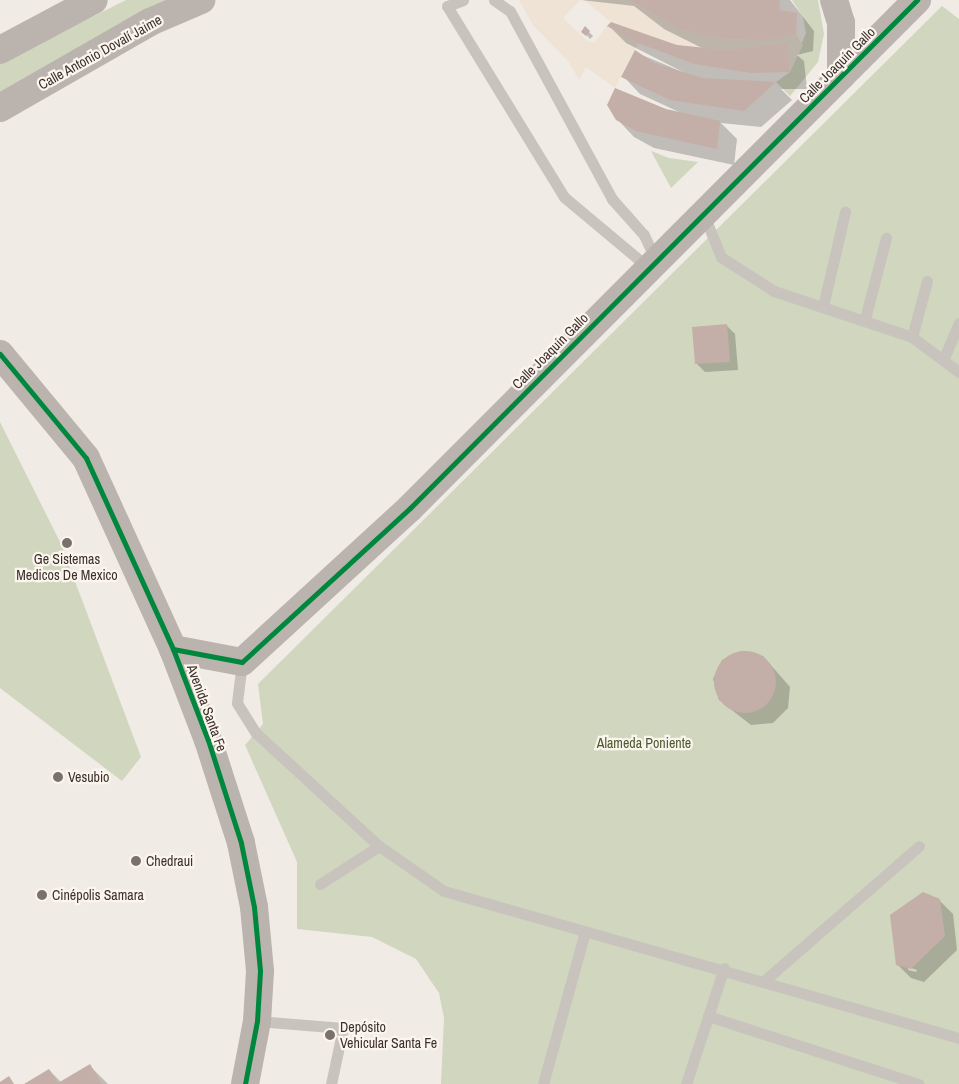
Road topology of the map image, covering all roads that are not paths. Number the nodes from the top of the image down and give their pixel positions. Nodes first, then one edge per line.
1 (94, 0) edge
2 (201, 0) edge
3 (463, 0) edge
4 (494, 0) edge
5 (834, 0) edge
6 (918, 0) edge
7 (0, 50) edge
8 (841, 76) junction
9 (0, 108) edge
10 (845, 212) dead end
11 (704, 214) junction
12 (886, 238) dead end
13 (653, 265) junction
14 (927, 282) dead end
15 (823, 306) junction
16 (865, 319) junction
17 (959, 323) edge
18 (912, 337) junction
19 (0, 354) edge
20 (944, 358) junction
21 (959, 372) edge
22 (173, 649) junction
23 (242, 662) junction
24 (379, 846) junction
25 (919, 846) dead end
26 (320, 884) dead end
27 (585, 932) junction
28 (724, 968) junction
29 (766, 980) junction
30 (708, 1016) junction
31 (258, 1021) junction
32 (959, 1038) edge
33 (244, 1084) edge
34 (332, 1084) edge
35 (543, 1084) edge
36 (686, 1084) edge
37 (918, 1084) edge

1 - 7 street
2 - 9 street, Calle Antonio Dovalí Jaime
3 - 13 lane
4 - 13 lane
5 - 8 street
6 - 8 street, Calle Joaquín Gallo
8 - 11 street, Calle Joaquín Gallo
10 - 15 lane
11 - 13 street, Calle Joaquín Gallo
11 - 15 lane
12 - 16 lane
13 - 23 street, Calle Joaquín Gallo
14 - 18 lane
15 - 16 lane
16 - 18 lane
17 - 20 lane
18 - 20 lane
19 - 22 street, Avenida Santa Fe
20 - 21 lane
22 - 23 street
22 - 31 street, Avenida Santa Fe
23 - 24 lane
24 - 26 lane
24 - 27 lane
25 - 29 lane
27 - 28 lane
27 - 35 lane
28 - 29 lane
28 - 30 lane
29 - 32 lane
30 - 36 lane
30 - 37 lane
31 - 33 street, Avenida Santa Fe
31 - 34 lane

